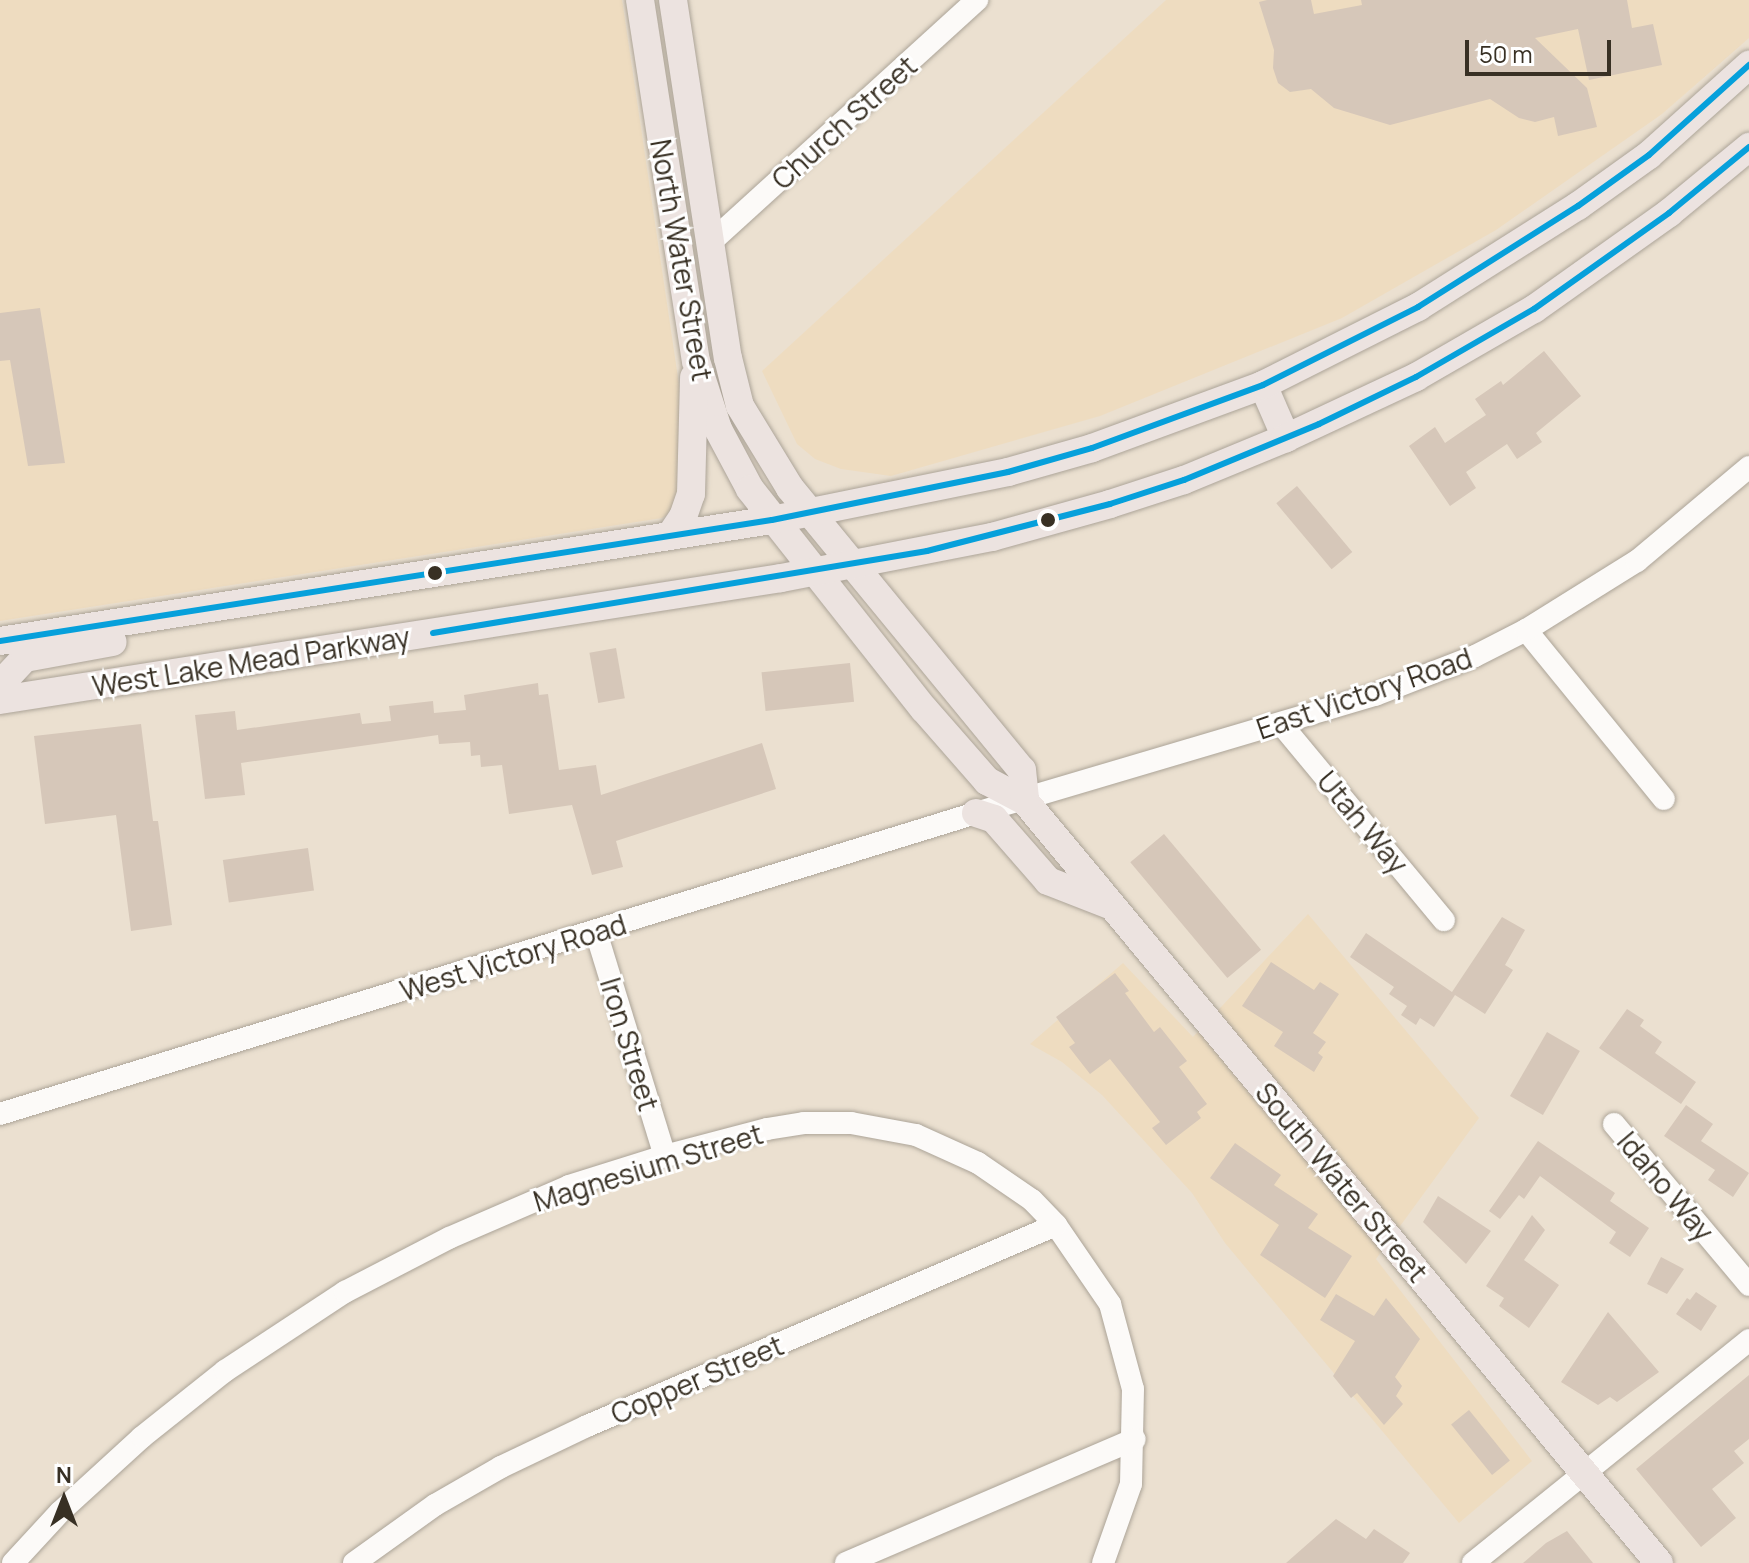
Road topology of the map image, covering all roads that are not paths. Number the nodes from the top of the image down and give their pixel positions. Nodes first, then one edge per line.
1 (640, 0) edge
2 (673, 0) edge
3 (977, 0) edge
4 (1749, 65) edge
5 (1749, 147) edge
6 (711, 242) junction
7 (696, 361) junction
8 (1263, 385) junction
9 (1286, 438) junction
10 (1745, 481) edge
11 (791, 516) junction
12 (670, 536) junction
13 (832, 539) joint
14 (793, 545) joint
15 (834, 568) junction
16 (186, 612) junction
17 (1526, 630) junction
18 (0, 641) edge
19 (0, 699) edge
20 (1281, 724) junction
21 (1664, 799) dead end
22 (1025, 801) junction
23 (976, 813) junction
24 (1113, 906) junction
25 (1444, 920) dead end
26 (596, 932) junction
27 (0, 1114) edge
28 (1614, 1124) dead end
29 (665, 1156) junction
30 (1056, 1225) junction
31 (1749, 1285) edge
32 (1749, 1340) edge
33 (1135, 1439) junction
34 (1584, 1472) junction
35 (13, 1563) edge
36 (354, 1563) edge
37 (846, 1563) edge
38 (1103, 1563) edge
39 (1473, 1563) edge
40 (1659, 1563) edge

1 - 7 main road, North Water Street
2 - 6 main road, North Water Street
3 - 6 street, Church Street
4 - 8 main road, West Lake Mead Parkway
5 - 9 main road, West Lake Mead Parkway
6 - 11 main road, North Water Street
7 - 11 main road, North Water Street
7 - 12 main road
8 - 9 main road
8 - 11 main road, West Lake Mead Parkway
9 - 15 main road, West Lake Mead Parkway
10 - 17 street, East Victory Road
11 - 12 main road, West Lake Mead Parkway
11 - 13 main road, North Water Street
11 - 14 main road, North Water Street
12 - 16 main road, West Lake Mead Parkway
13 - 15 main road, South Water Street
14 - 15 main road, South Water Street
15 - 19 main road, West Lake Mead Parkway
15 - 22 main road, South Water Street
15 - 22 main road, South Water Street
16 - 18 main road, West Lake Mead Parkway
16 - 19 main road
17 - 20 street, East Victory Road
17 - 21 street
20 - 22 street, East Victory Road
20 - 25 street, Utah Way
22 - 23 street, West Victory Road
22 - 24 main road, South Water Street
23 - 24 main road
23 - 26 street, West Victory Road
24 - 34 main road, South Water Street
26 - 27 street, West Victory Road
26 - 29 street, Iron Street
28 - 31 street, Idaho Way
29 - 30 street, Magnesium Street
29 - 35 street, Magnesium Street
30 - 33 street, Magnesium Street
30 - 36 street, Copper Street
32 - 34 street
33 - 37 street
33 - 38 street, Magnesium Street
34 - 39 street
34 - 40 main road, South Water Street

